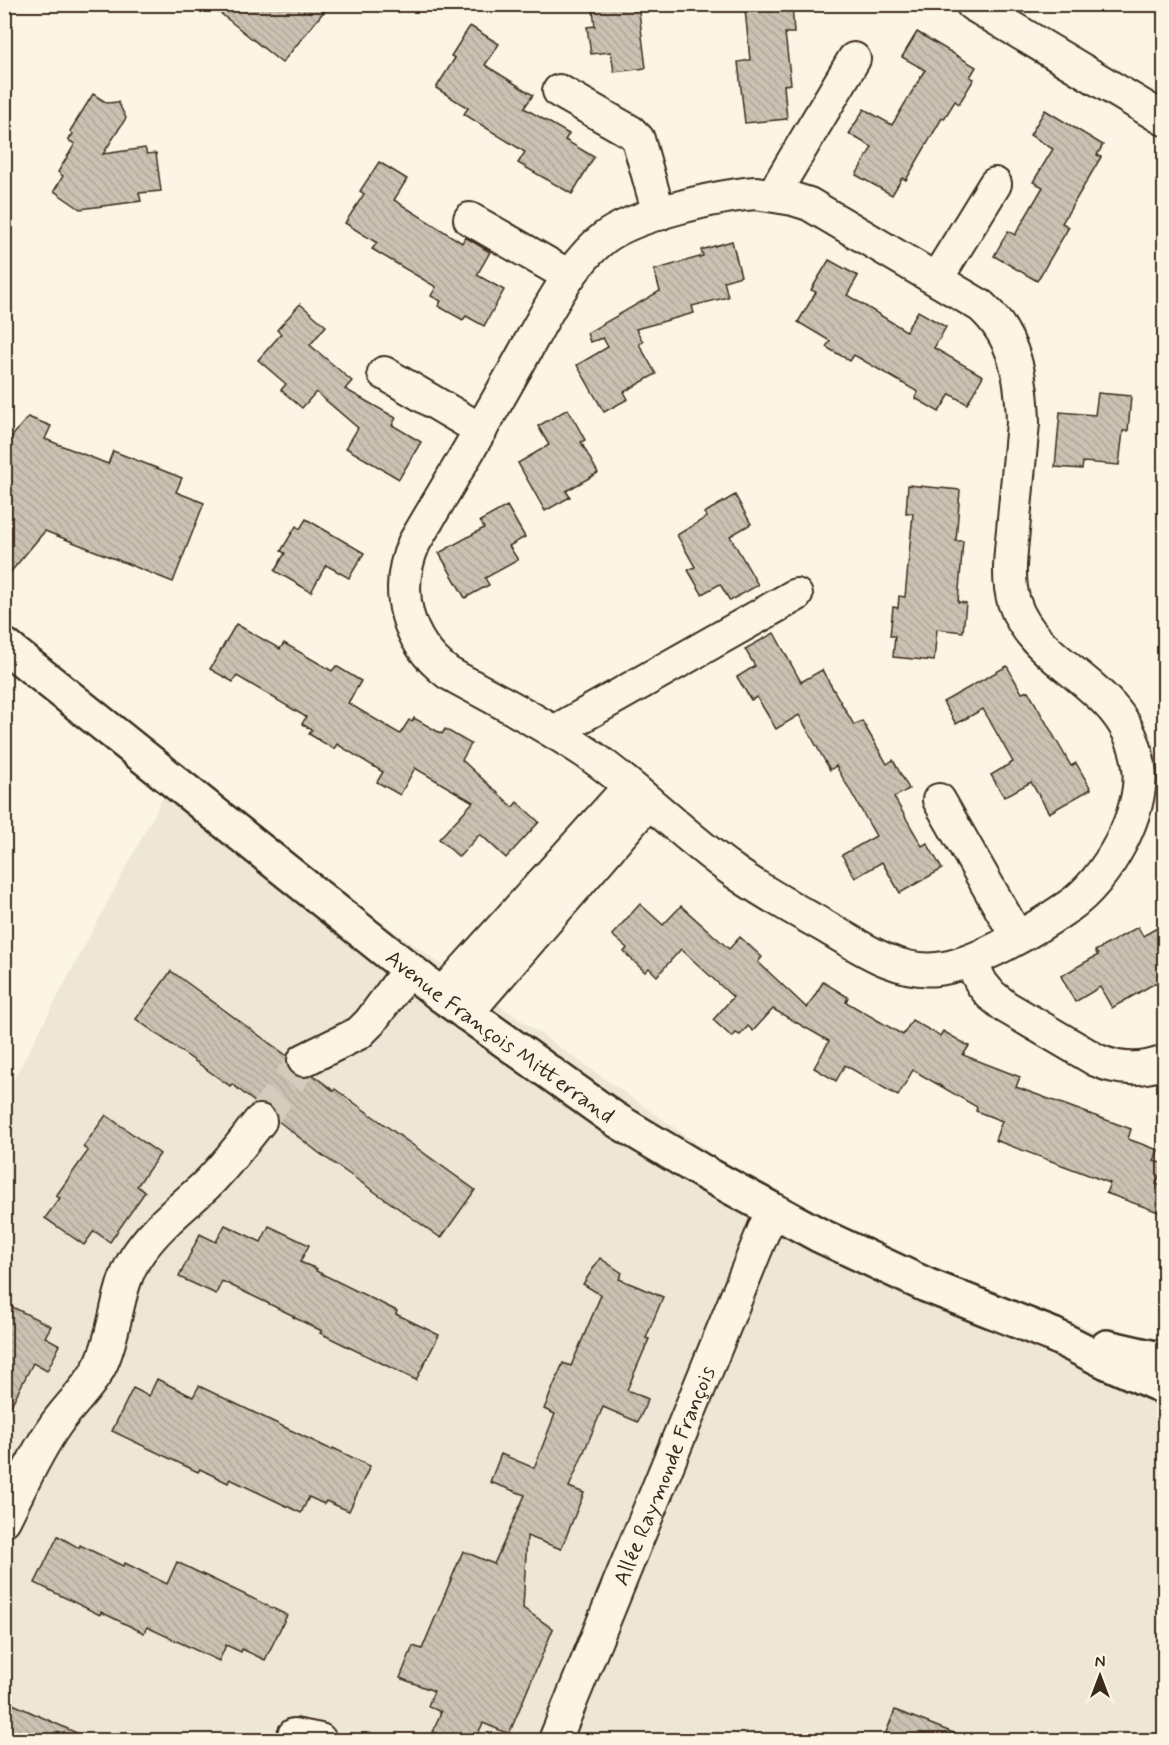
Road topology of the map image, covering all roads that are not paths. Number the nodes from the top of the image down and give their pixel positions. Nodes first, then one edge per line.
1 (972, 4) edge
2 (854, 59) dead end
3 (559, 92) dead end
4 (1164, 119) edge
5 (995, 184) dead end
6 (773, 195) junction
7 (659, 214) junction
8 (470, 219) dead end
9 (569, 276) junction
10 (937, 279) junction
11 (384, 373) dead end
12 (481, 429) junction
13 (796, 595) dead end
14 (4, 645) edge
15 (554, 732) junction
16 (639, 795) junction
17 (939, 800) dead end
18 (1017, 937) junction
19 (970, 961) junction
20 (409, 969) junction
21 (454, 1004) junction
22 (304, 1060) tunnel mouth
23 (1164, 1062) edge
24 (260, 1120) tunnel mouth
25 (772, 1210) junction
26 (1053, 1335) junction
27 (1164, 1360) edge
28 (1164, 1387) edge
29 (4, 1520) edge
30 (555, 1740) edge

1 - 4 street
2 - 6 street
3 - 7 street
5 - 10 street
6 - 7 street
6 - 10 street
7 - 9 street
8 - 9 street
9 - 12 street
10 - 18 street
11 - 12 street
12 - 15 street
13 - 15 street
14 - 20 street, Avenue François Mitterrand
15 - 16 street
16 - 19 street
16 - 21 street
17 - 18 street
18 - 19 street
19 - 23 street
20 - 21 street, Avenue François Mitterrand
20 - 22 street
21 - 25 street, Avenue François Mitterrand
24 - 29 street
25 - 26 street, Avenue François Mitterrand
25 - 30 street, Allée Raymonde François
26 - 27 street, Avenue François Mitterrand
26 - 28 street, Avenue François Mitterrand

